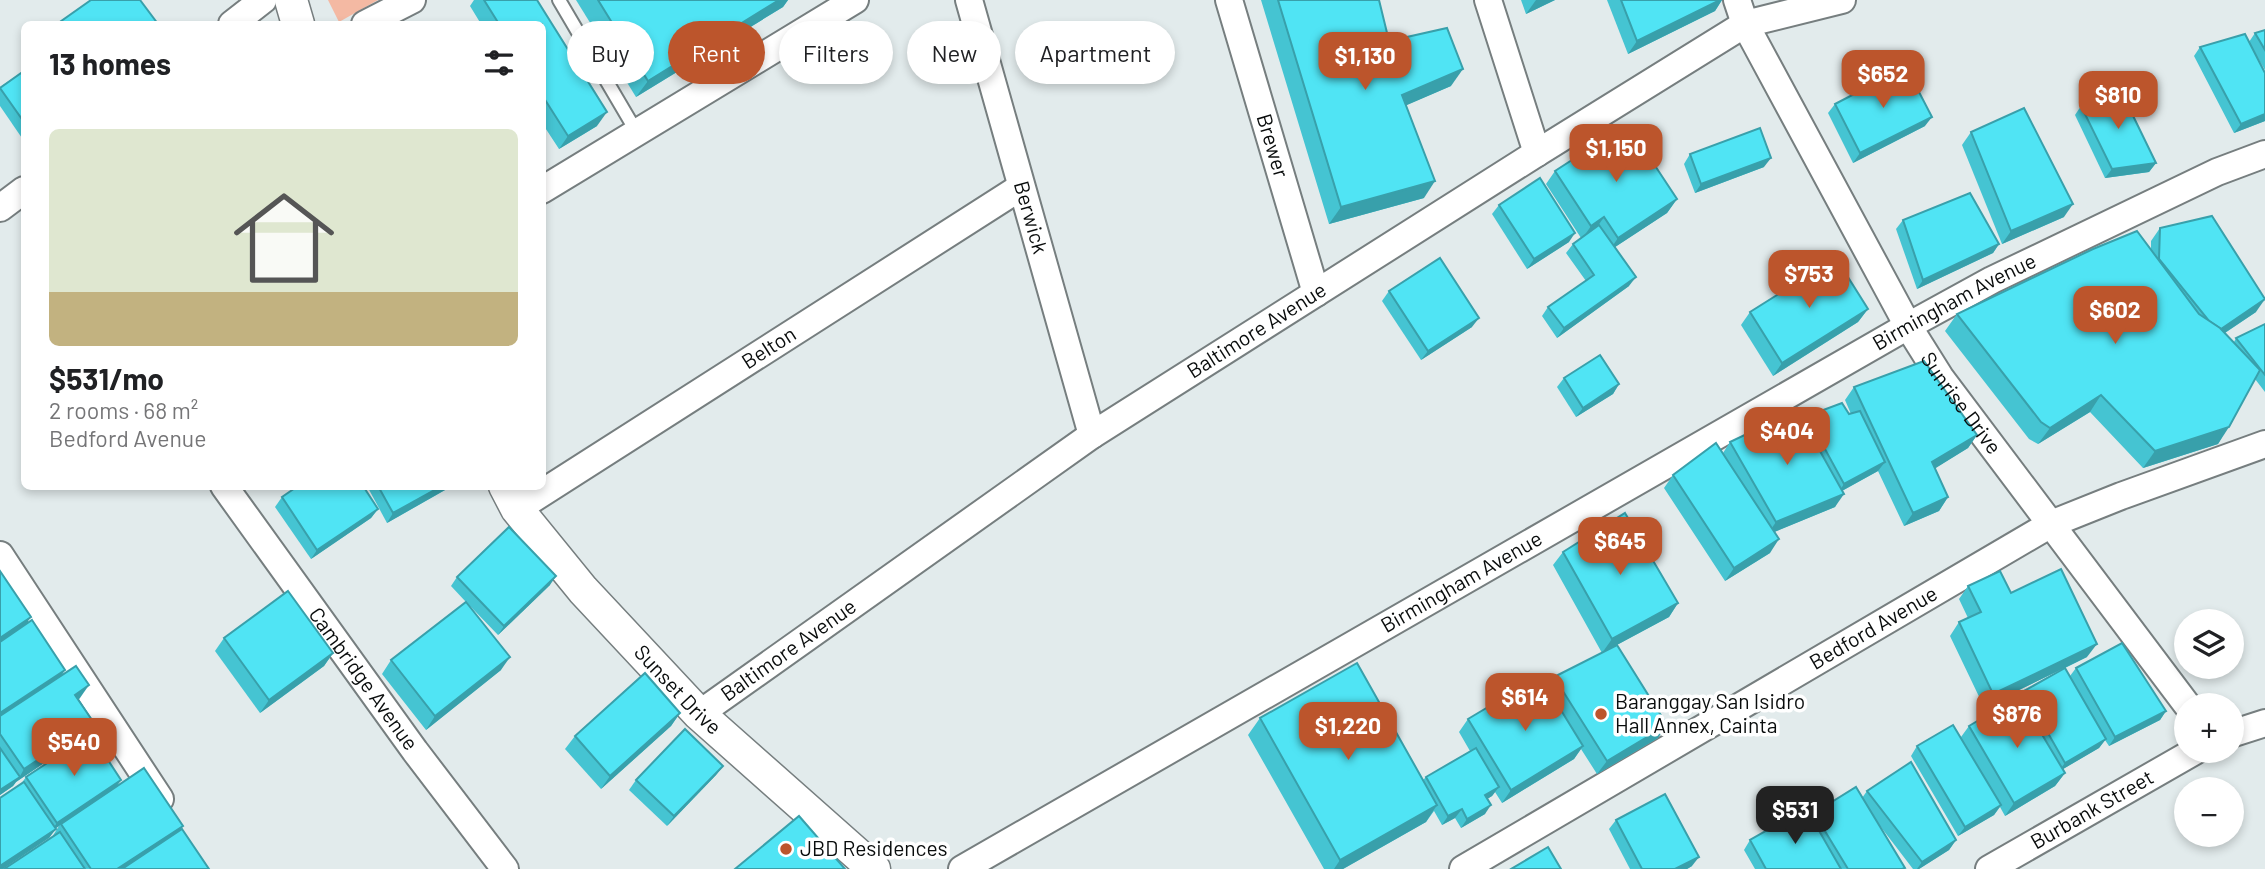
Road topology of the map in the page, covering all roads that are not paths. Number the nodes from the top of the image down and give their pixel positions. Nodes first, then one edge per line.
1 (262, 0) edge
2 (291, 0) edge
3 (412, 0) edge
4 (559, 0) edge
5 (855, 0) edge
6 (969, 0) edge
7 (1229, 0) edge
8 (1488, 0) edge
9 (1842, 0) edge
10 (1741, 12) edge
11 (236, 21) edge
12 (297, 21) edge
13 (371, 21) edge
14 (636, 131) junction
15 (1537, 153) junction
16 (2265, 153) edge
17 (546, 187) edge
18 (1021, 187) junction
19 (21, 192) edge
20 (0, 208) edge
21 (1316, 293) junction
22 (1908, 326) junction
23 (1092, 435) junction
24 (2265, 443) edge
25 (546, 477) edge
26 (226, 490) edge
27 (511, 498) edge
28 (2051, 524) junction
29 (0, 555) edge
30 (2178, 693) edge
31 (699, 714) junction
32 (2265, 723) edge
33 (2244, 730) edge
34 (2175, 763) edge
35 (176, 824) edge
36 (505, 869) edge
37 (874, 869) edge
38 (962, 869) edge
39 (1463, 869) edge
40 (1989, 869) edge

1 - 11 street
2 - 12 street
3 - 13 street
4 - 14 lane
5 - 14 street
6 - 18 street, Berwick
7 - 21 street, Brewer
8 - 15 street
9 - 10 street, Baltimore Avenue
10 - 15 street, Baltimore Avenue
10 - 22 street, Sunrise Drive
14 - 17 street
15 - 21 street, Baltimore Avenue
16 - 22 street, Birmingham Avenue
18 - 23 street, Berwick
18 - 25 street, Belton
19 - 20 street
21 - 23 street, Baltimore Avenue
22 - 28 street, Sunrise Drive
22 - 38 street, Birmingham Avenue
23 - 31 street, Baltimore Avenue
24 - 28 street, Bedford Avenue
26 - 36 street, Cambridge Avenue
27 - 31 street, Sunset Drive
28 - 30 street, Sunrise Drive
28 - 39 street, Bedford Avenue
29 - 35 street
31 - 37 street, Sunset Drive
32 - 33 street
34 - 40 street, Burbank Street

